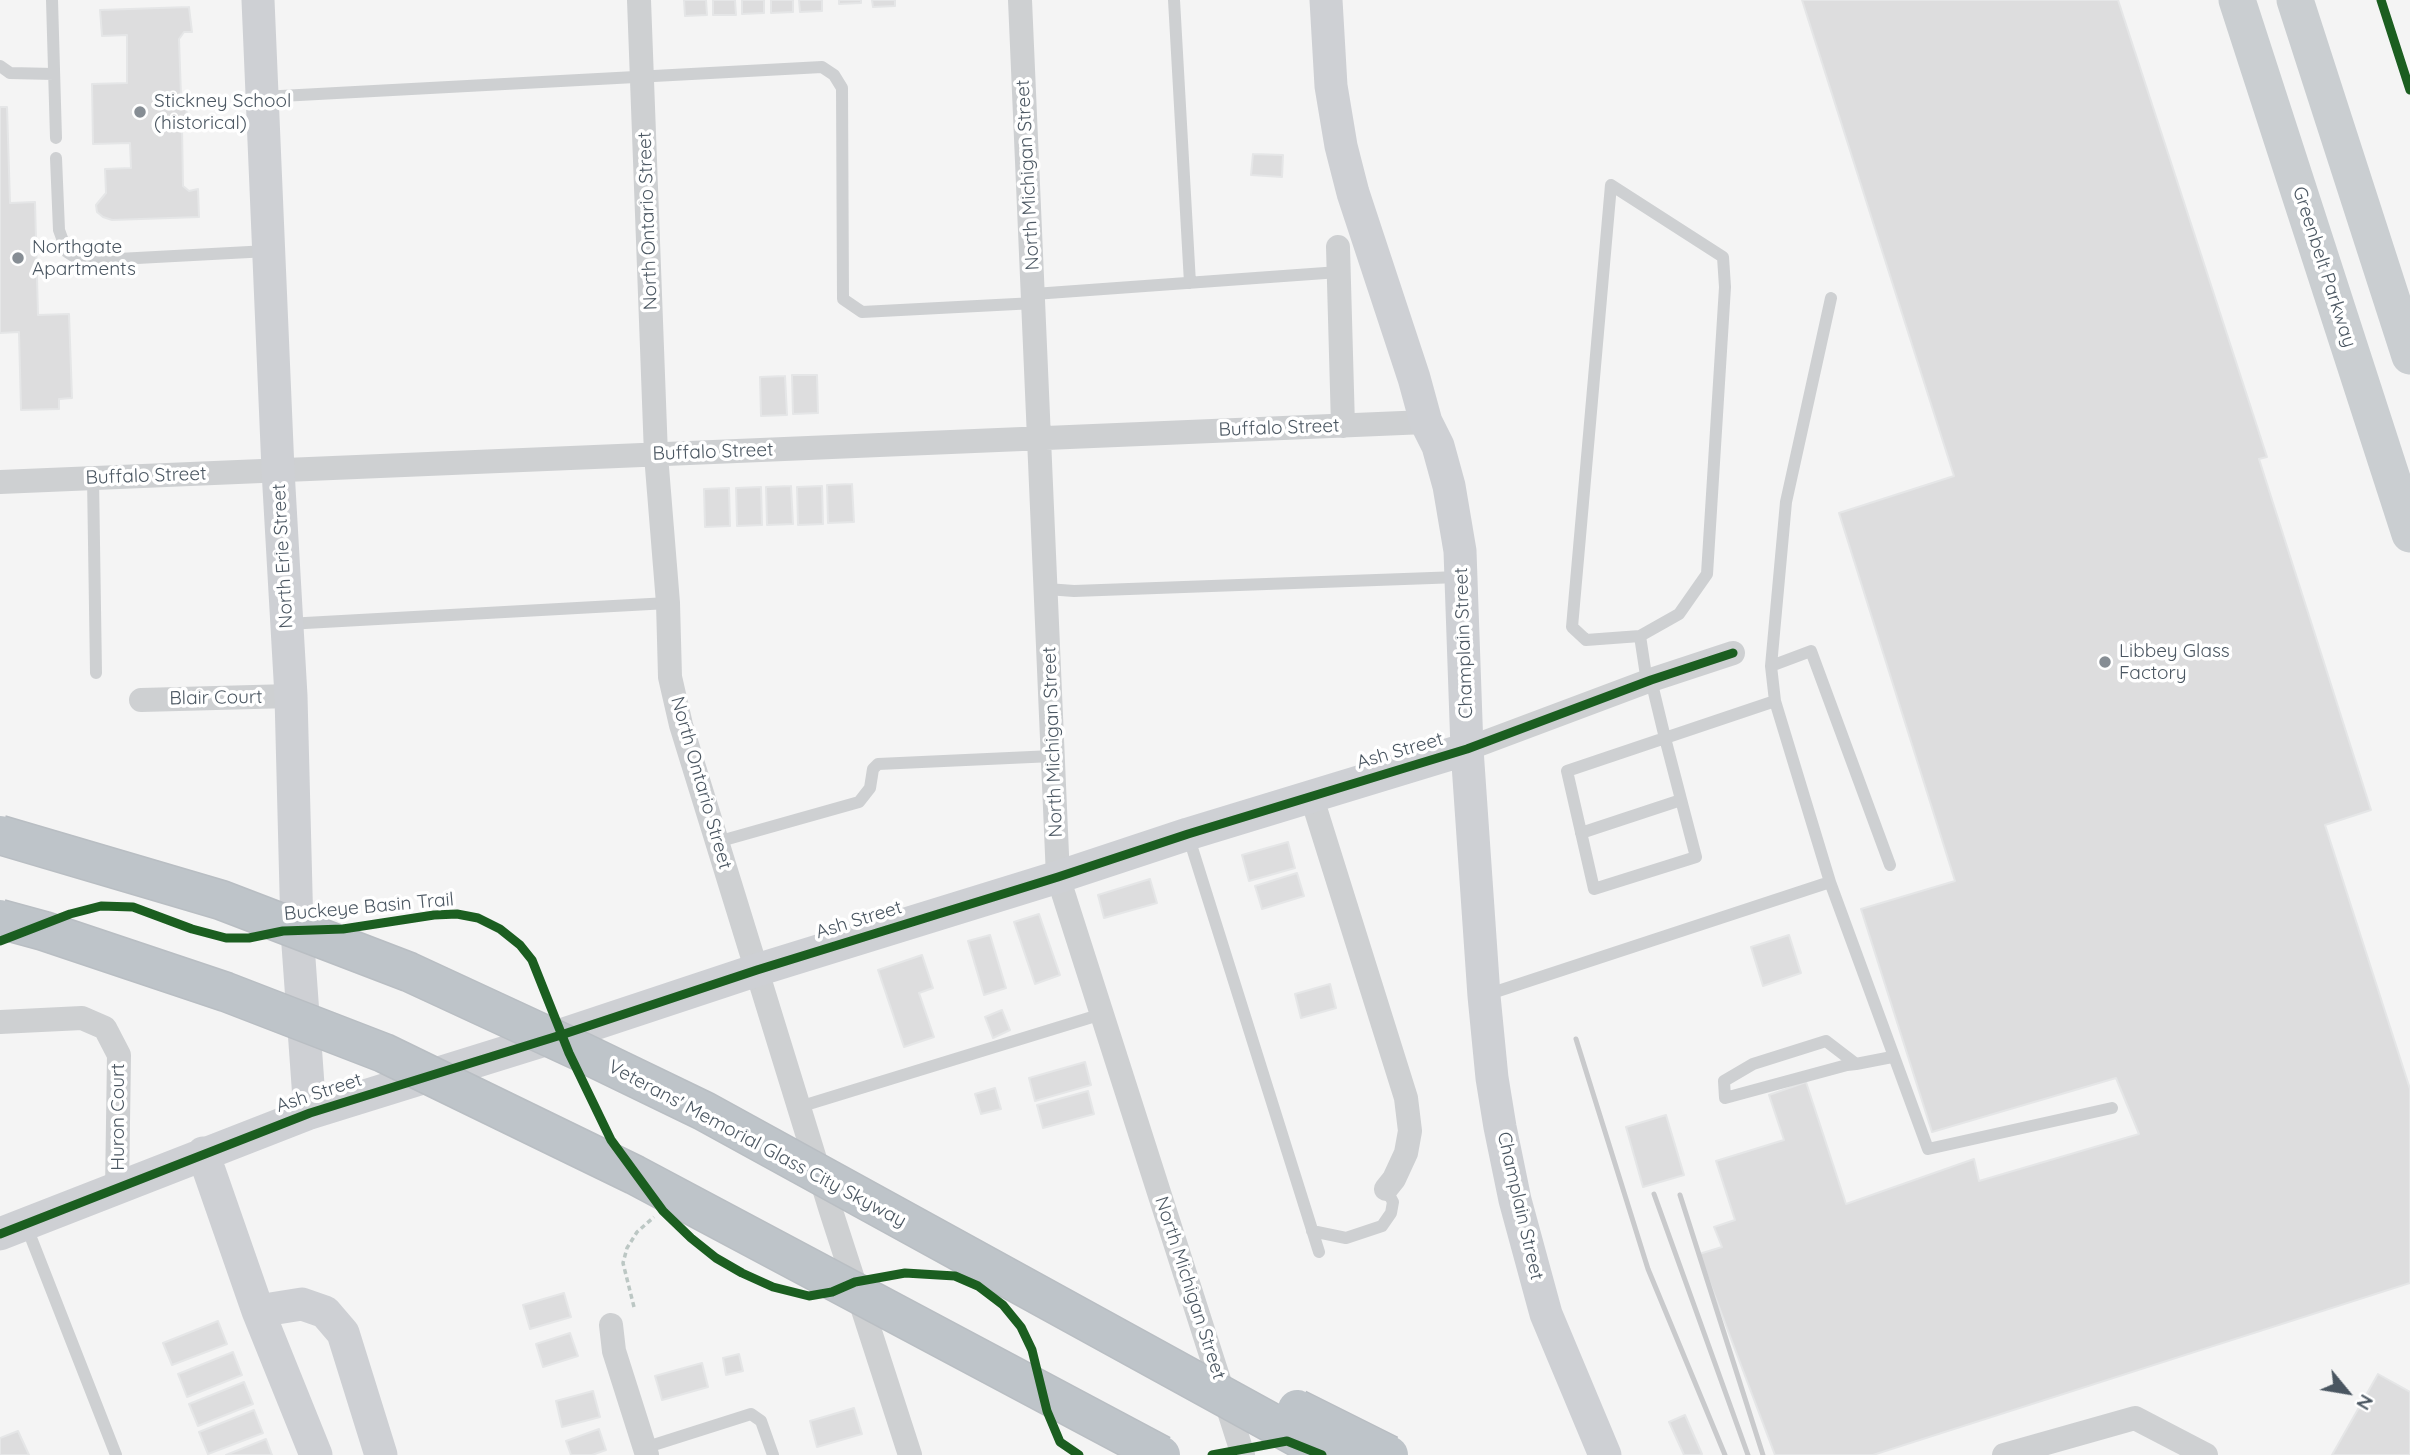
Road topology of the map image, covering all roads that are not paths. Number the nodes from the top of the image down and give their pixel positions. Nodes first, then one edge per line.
1 (52, 0) edge
2 (258, 0) edge
3 (639, 0) edge
4 (1020, 0) edge
5 (1174, 0) edge
6 (1326, 0) edge
7 (2237, 0) edge
8 (2295, 0) edge
9 (0, 66) edge
10 (54, 74) junction
11 (642, 78) junction
12 (262, 97) junction
13 (56, 138) dead end
14 (56, 159) dead end
15 (1338, 247) dead end
16 (269, 251) junction
17 (1339, 272) junction
18 (1190, 283) junction
19 (1831, 298) dead end
20 (1034, 299) junction
21 (2410, 356) edge
22 (1426, 422) junction
23 (1343, 426) junction
24 (1041, 438) junction
25 (656, 455) junction
26 (278, 470) junction
27 (93, 478) junction
28 (0, 482) edge
29 (2410, 534) edge
30 (1463, 577) junction
31 (1046, 589) junction
32 (668, 603) junction
33 (286, 624) junction
34 (1640, 636) junction
35 (1733, 653) dead end
36 (1771, 666) junction
37 (96, 673) dead end
38 (1649, 681) junction
39 (290, 696) junction
40 (141, 700) dead end
41 (1775, 701) junction
42 (1665, 738) junction
43 (1468, 749) junction
44 (1053, 756) junction
45 (1311, 795) junction
46 (1681, 800) junction
47 (1581, 833) junction
48 (1188, 834) junction
49 (0, 835) edge
50 (717, 842) junction
51 (1890, 865) dead end
52 (1058, 877) junction
53 (1830, 882) junction
54 (0, 919) edge
55 (757, 970) junction
56 (1484, 996) junction
57 (1102, 1014) junction
58 (0, 1022) edge
59 (1892, 1057) junction
60 (1856, 1064) junction
61 (799, 1107) junction
62 (2112, 1108) dead end
63 (704, 1111) junction
64 (310, 1113) junction
65 (203, 1153) junction
66 (1386, 1189) joint
67 (117, 1190) junction
68 (13, 1229) edge
69 (1312, 1231) junction
70 (1319, 1252) dead end
71 (258, 1311) junction
72 (611, 1325) dead end
73 (645, 1451) edge
74 (116, 1455) edge
75 (316, 1455) edge
76 (382, 1455) edge
77 (773, 1455) edge
78 (911, 1455) edge
79 (1161, 1455) edge
80 (1243, 1455) edge
81 (1330, 1455) edge
82 (1389, 1455) edge
83 (1605, 1455) edge
84 (2004, 1455) edge
85 (2206, 1455) edge

1 - 10 lane
2 - 12 street, North Erie Street
3 - 11 street, North Ontario Street
4 - 20 street, North Michigan Street
5 - 18 lane
6 - 22 street, Champlain Street
7 - 29 main road, Greenbelt Parkway
8 - 21 main road
9 - 10 lane
10 - 13 lane
11 - 12 lane
11 - 20 lane
11 - 25 street, North Ontario Street
12 - 16 street, North Erie Street
14 - 16 lane
15 - 17 street
16 - 26 street, North Erie Street
17 - 18 lane
17 - 23 street
18 - 20 lane
19 - 36 lane
20 - 24 street, North Michigan Street
22 - 23 street, Buffalo Street
22 - 30 street, Champlain Street
23 - 24 street, Buffalo Street
24 - 25 street, Buffalo Street
24 - 31 street, North Michigan Street
25 - 26 street, Buffalo Street
25 - 32 street, North Ontario Street
26 - 27 street, Buffalo Street
26 - 33 street, North Erie Street
27 - 28 street, Buffalo Street
27 - 37 lane
30 - 31 lane
30 - 43 street, Champlain Street
31 - 44 street, North Michigan Street
32 - 33 lane
32 - 50 street, North Ontario Street
33 - 39 street, North Erie Street
34 - 34 lane
34 - 38 lane
35 - 38 street, Ash Street
36 - 41 lane
36 - 51 lane
38 - 42 lane
38 - 43 street, Ash Street
39 - 40 street, Blair Court
39 - 64 street, North Erie Street
41 - 42 lane
41 - 53 lane
42 - 46 lane
42 - 47 lane
43 - 45 street, Ash Street
43 - 56 street, Champlain Street
44 - 50 lane
44 - 52 street, North Michigan Street
45 - 48 street, Ash Street
45 - 66 street
46 - 47 lane
46 - 47 lane
48 - 52 street, Ash Street
48 - 69 lane
49 - 63 highway, Veterans' Memorial Glass City Skyway, bridge
50 - 55 street, North Ontario Street
52 - 55 street, Ash Street
52 - 57 street, North Michigan Street
53 - 56 lane
53 - 59 lane
54 - 79 highway, bridge
55 - 61 street, North Ontario Street
55 - 64 street, Ash Street
56 - 83 street, Champlain Street
57 - 61 lane
57 - 80 street, North Michigan Street
58 - 67 street, Huron Court
59 - 60 lane
59 - 62 lane
60 - 60 lane
61 - 78 street, North Ontario Street
63 - 81 highway, Veterans' Memorial Glass City Skyway, bridge
63 - 82 highway, bridge
64 - 65 street, Ash Street
65 - 67 street, Ash Street
65 - 71 street
66 - 69 lane
67 - 68 street, Ash Street
68 - 74 lane
69 - 70 lane
71 - 75 street
71 - 76 street
72 - 73 street
73 - 77 lane
84 - 85 street

